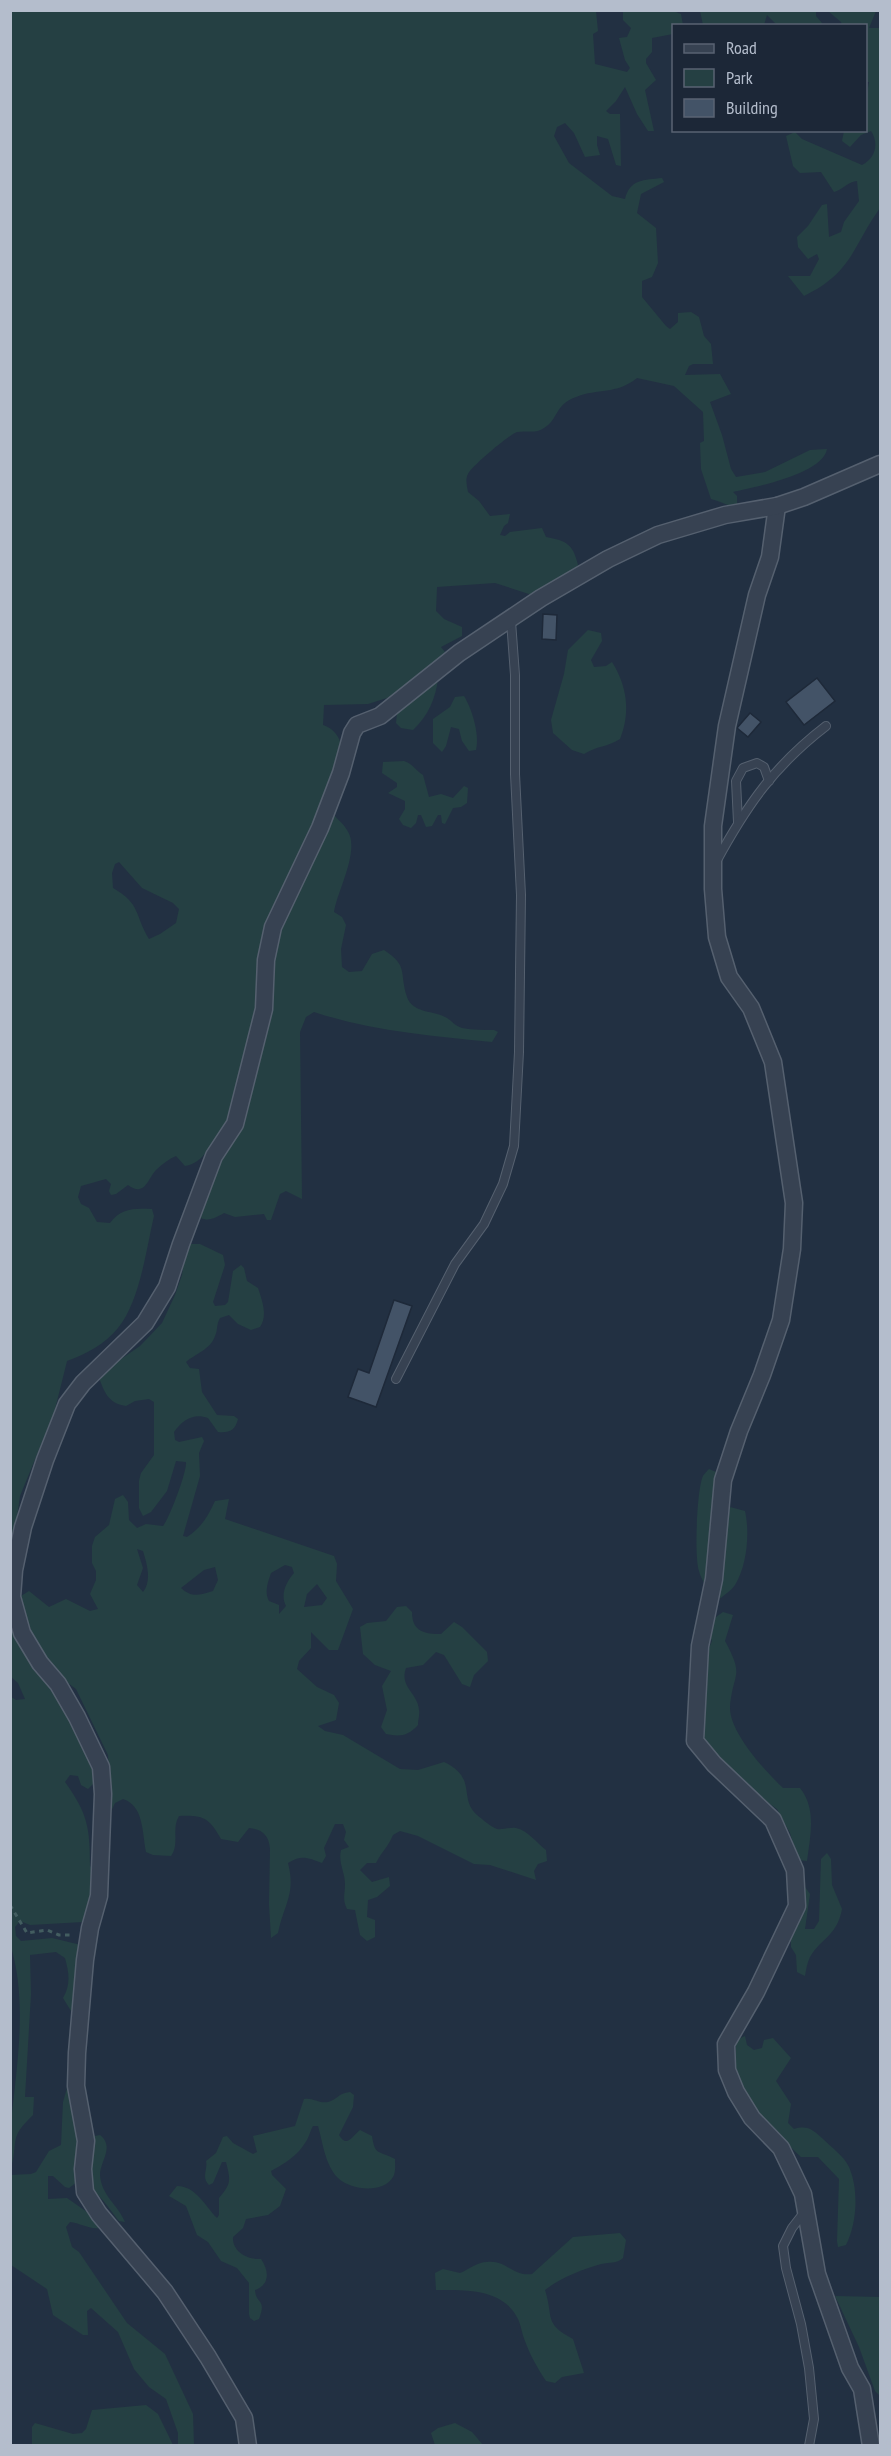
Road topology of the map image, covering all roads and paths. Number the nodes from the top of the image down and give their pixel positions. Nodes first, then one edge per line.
1 (880, 464) edge
2 (777, 506) junction
3 (511, 621) junction
4 (826, 726) dead end
5 (769, 781) junction
6 (738, 822) junction
7 (713, 868) junction
8 (396, 1379) dead end
9 (10, 1905) edge
10 (90, 1928) junction
11 (806, 2209) junction
12 (248, 2445) edge
13 (809, 2445) edge
14 (871, 2445) edge

1 - 2 street
2 - 3 street
2 - 7 street
3 - 8 lane
3 - 10 street
4 - 5 lane
5 - 6 lane
5 - 6 lane
6 - 7 lane
7 - 11 street
9 - 10 path
10 - 12 street
11 - 13 lane
11 - 14 street

